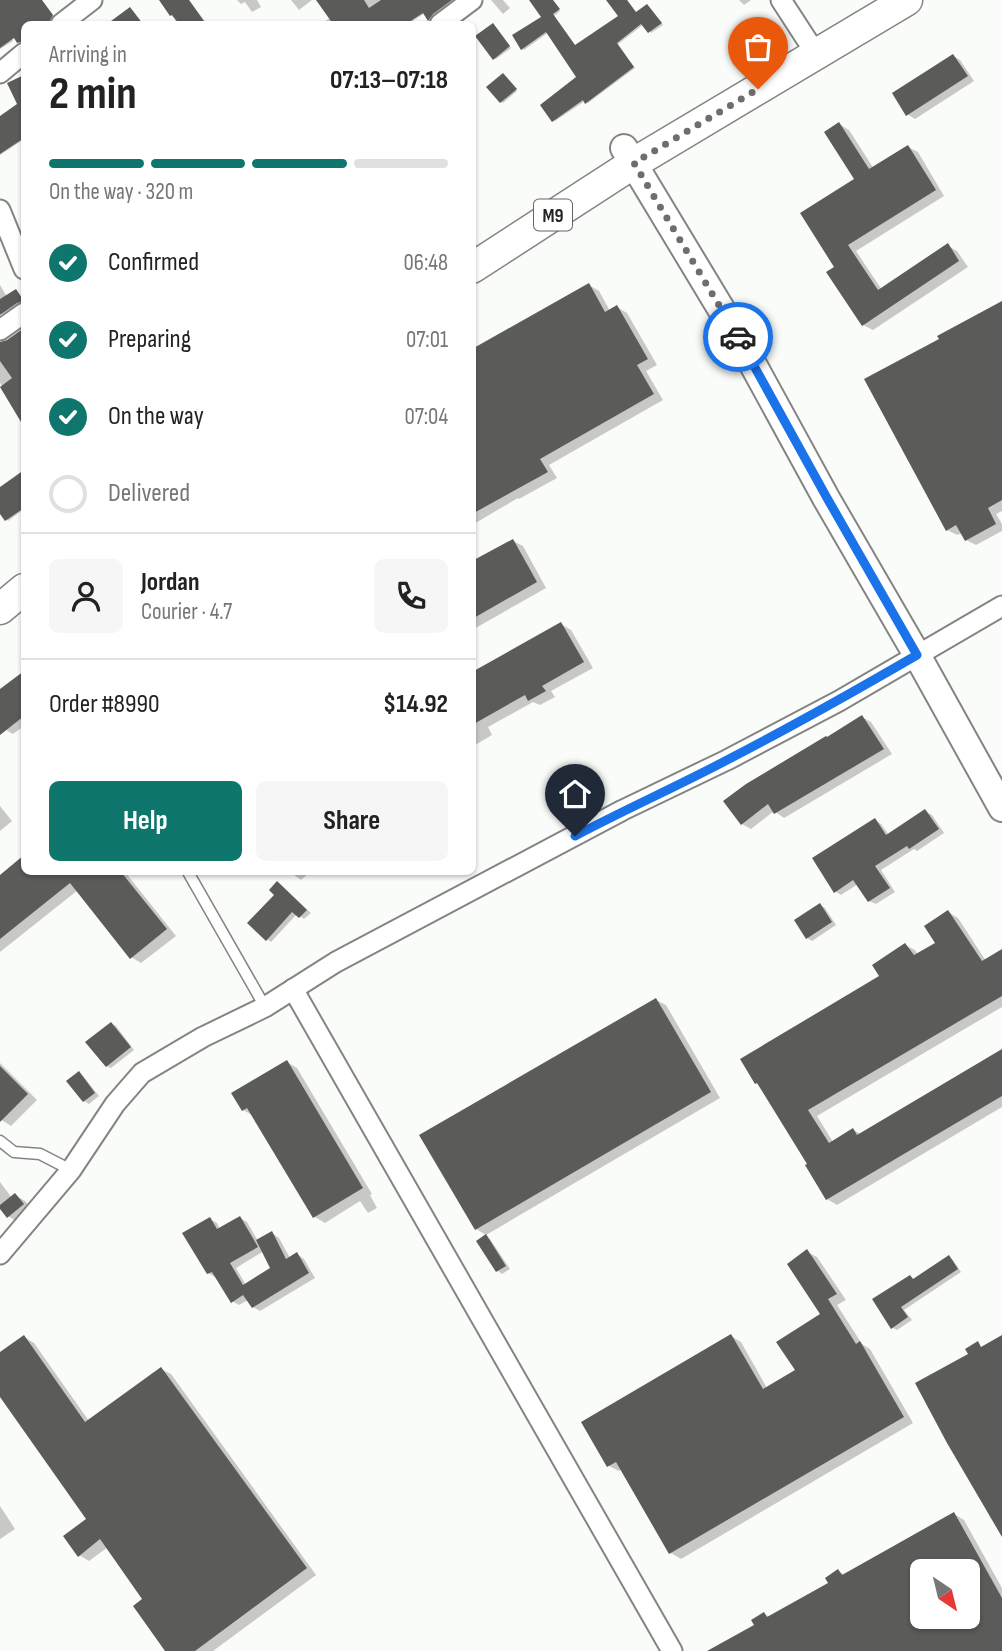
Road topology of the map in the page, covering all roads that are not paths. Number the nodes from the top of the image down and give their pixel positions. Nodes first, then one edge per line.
1 (92, 0) edge
2 (472, 0) edge
3 (781, 0) edge
4 (870, 0) edge
5 (907, 0) edge
6 (65, 21) edge
7 (444, 21) edge
8 (811, 46) junction
9 (21, 56) edge
10 (0, 73) edge
11 (629, 155) junction
12 (0, 210) edge
13 (476, 243) edge
14 (21, 262) edge
15 (476, 265) edge
16 (21, 315) edge
17 (0, 330) edge
18 (21, 592) edge
19 (1002, 606) edge
20 (0, 609) edge
21 (21, 614) edge
22 (0, 632) edge
23 (917, 655) junction
24 (1002, 808) edge
25 (190, 875) edge
26 (293, 989) junction
27 (265, 1007) junction
28 (0, 1141) edge
29 (71, 1170) junction
30 (0, 1254) edge
31 (671, 1651) edge

1 - 6 street
2 - 7 street
3 - 8 street
4 - 8 main road, M9
5 - 8 main road, M9
8 - 11 main road, M9
9 - 10 street
11 - 13 main road, M9
11 - 15 main road, M9
11 - 23 street
12 - 14 street
16 - 17 street
18 - 20 main road
19 - 23 street
21 - 22 main road
23 - 24 street
23 - 26 street
25 - 27 lane
26 - 27 street
26 - 31 street
27 - 29 street
28 - 29 lane
29 - 30 street

